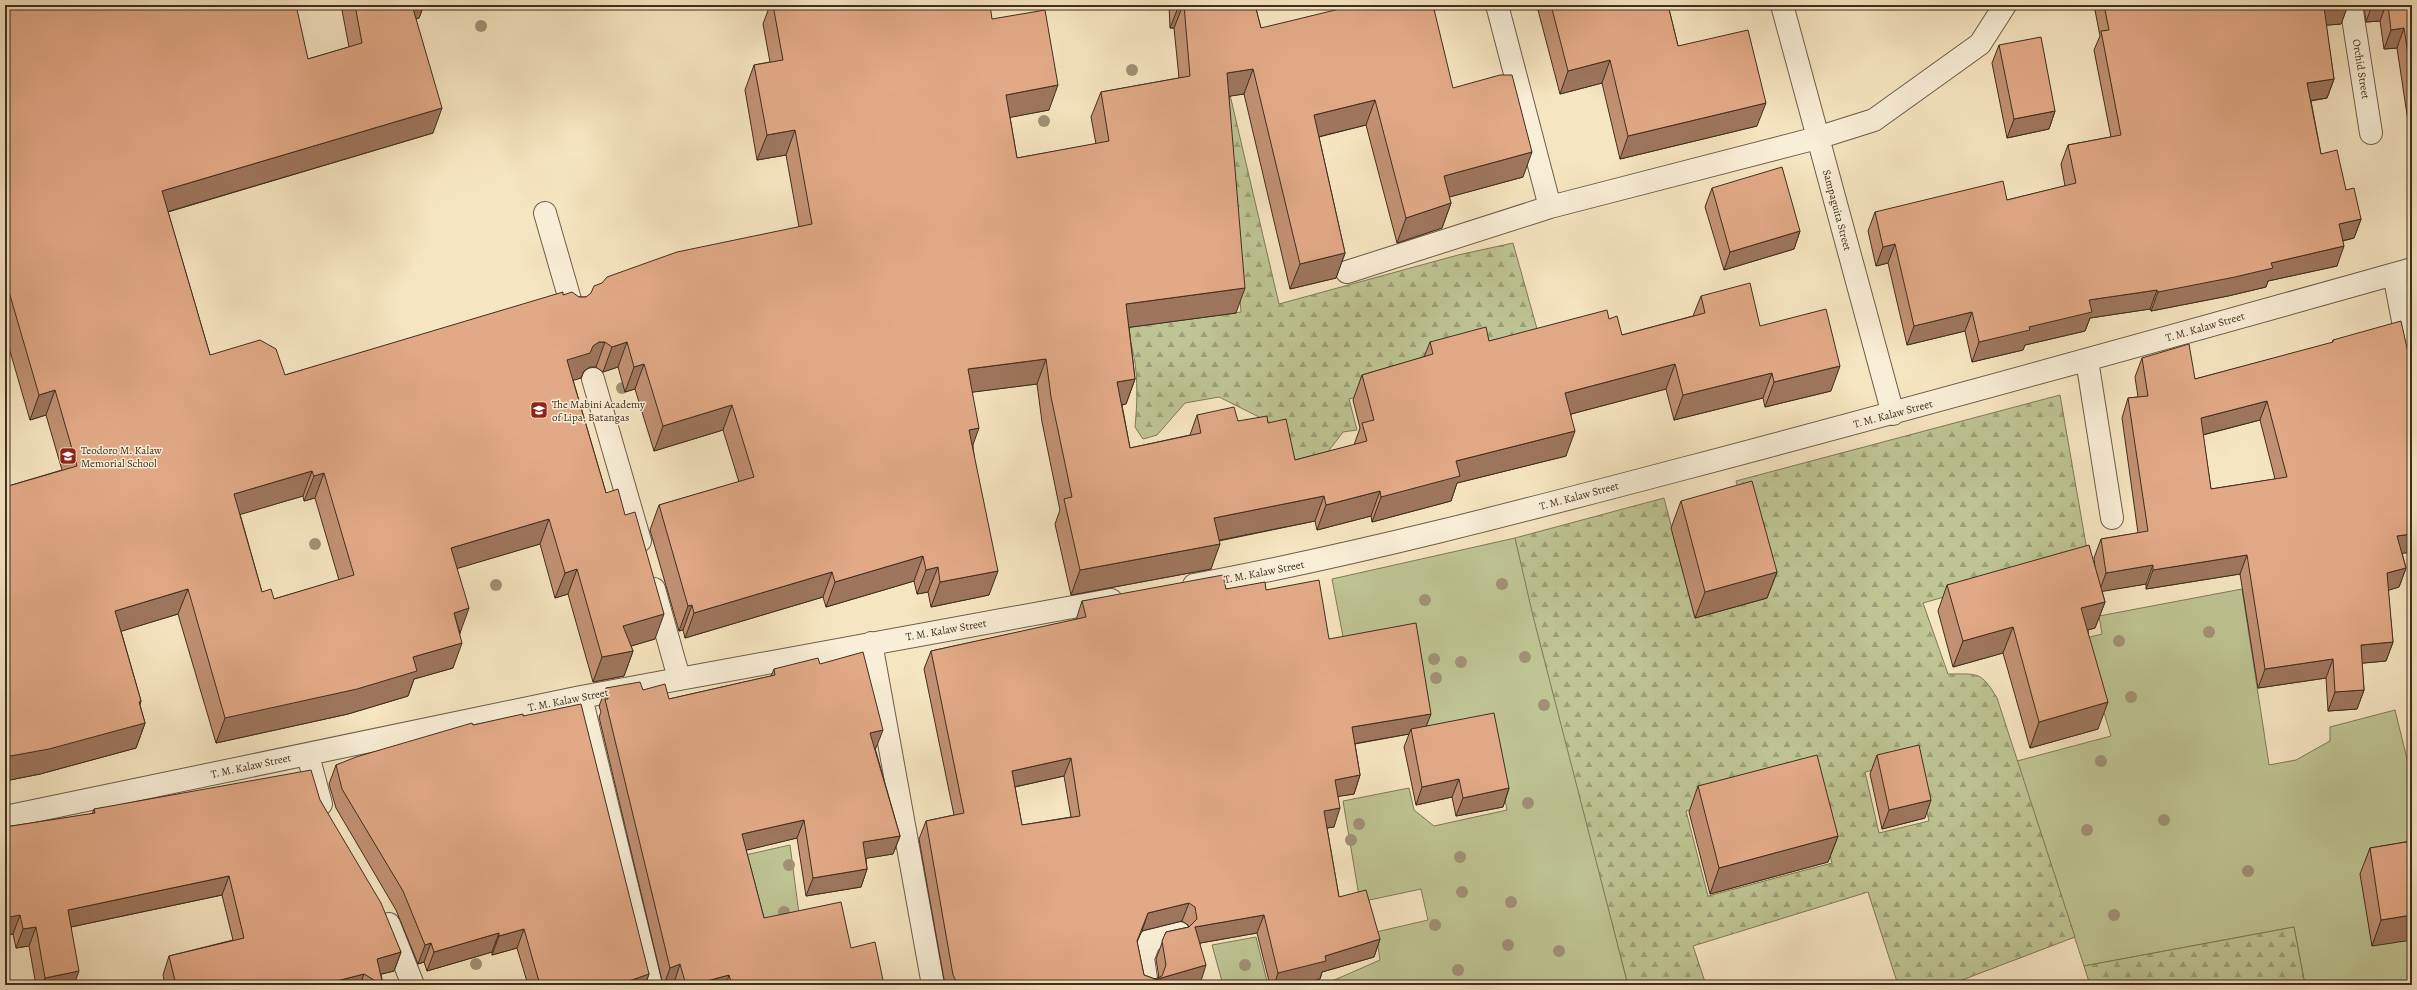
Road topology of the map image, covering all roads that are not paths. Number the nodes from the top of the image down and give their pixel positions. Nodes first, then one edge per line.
1 (1497, 5) edge
2 (1782, 5) edge
3 (2005, 5) edge
4 (2351, 5) edge
5 (2371, 133) dead end
6 (1817, 138) junction
7 (1550, 207) junction
8 (545, 213) dead end
9 (2403, 271) edge
10 (1347, 272) dead end
11 (573, 310) edge
12 (2087, 360) junction
13 (2412, 368) edge
14 (593, 379) dead end
15 (1893, 414) junction
16 (2112, 518) dead end
17 (1171, 589) edge
18 (1133, 596) edge
19 (871, 643) junction
20 (680, 678) junction
21 (581, 697) junction
22 (308, 755) junction
23 (5, 817) edge
24 (331, 826) edge
25 (379, 905) edge
26 (1180, 933) edge
27 (412, 985) edge
28 (651, 985) edge
29 (933, 985) edge
30 (1147, 985) edge

1 - 7 street
2 - 6 street, Sampaguita Street
3 - 6 street
4 - 5 street, Orchid Street
6 - 7 street
6 - 15 street, Sampaguita Street
7 - 10 street
8 - 11 street
9 - 12 street, T. M. Kalaw Street
9 - 13 street
12 - 15 street, T. M. Kalaw Street
12 - 16 street
14 - 20 street
15 - 17 street, T. M. Kalaw Street
18 - 19 street, T. M. Kalaw Street
19 - 20 street, T. M. Kalaw Street
19 - 29 street
20 - 21 street, T. M. Kalaw Street
21 - 22 street, T. M. Kalaw Street
21 - 28 street
22 - 23 street, T. M. Kalaw Street
22 - 24 street
25 - 27 street
26 - 30 street

